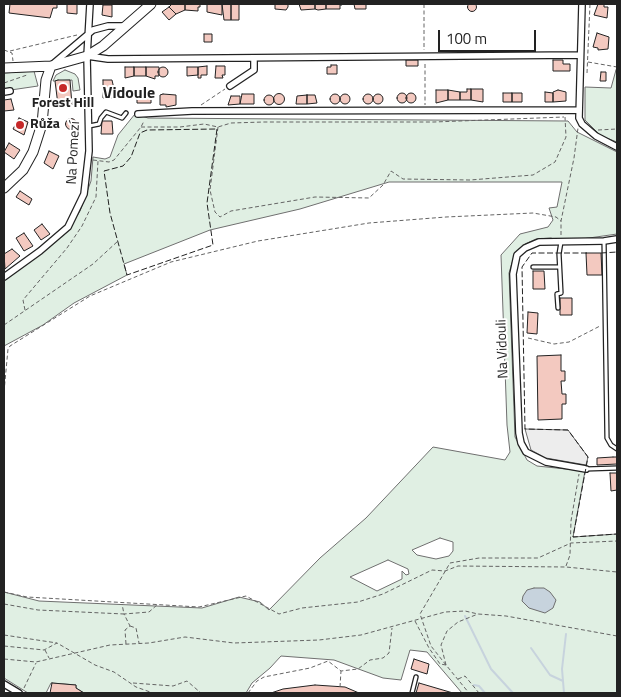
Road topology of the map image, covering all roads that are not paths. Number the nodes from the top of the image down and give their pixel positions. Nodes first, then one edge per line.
1 (90, 4) edge
2 (151, 4) edge
3 (582, 4) edge
4 (126, 26) junction
5 (89, 32) junction
6 (579, 55) junction
7 (87, 56) junction
8 (254, 58) junction
9 (51, 66) junction
10 (4, 68) edge
11 (230, 86) road end
12 (577, 110) junction
13 (126, 113) dead end
14 (138, 114) dead end
15 (89, 126) junction
16 (617, 147) edge
17 (4, 188) edge
18 (617, 239) edge
19 (604, 241) junction
20 (561, 242) junction
21 (559, 267) junction
22 (533, 268) dead end
23 (4, 277) edge
24 (558, 308) dead end
25 (617, 449) edge
26 (583, 468) joint
27 (617, 468) edge
28 (416, 676) dead end
29 (4, 684) edge
30 (19, 693) edge
31 (412, 693) edge

1 - 5 street, Na Pomezí
2 - 4 street
3 - 6 street
4 - 5 street
4 - 7 street
5 - 7 street, Na Pomezí
5 - 9 street
6 - 8 street
6 - 12 street
7 - 8 street
7 - 9 street
7 - 15 street, Na Pomezí
8 - 11 street
9 - 10 street
9 - 17 street
12 - 14 street
12 - 16 street
13 - 15 lane
15 - 23 street, Na Pomezí
18 - 19 street, Na Vidouli
19 - 20 street, Na Vidouli
19 - 25 lane
20 - 21 lane
20 - 26 street, Na Vidouli
21 - 22 lane
21 - 24 lane
26 - 27 lane, Na Vidouli
28 - 31 lane
29 - 30 street

